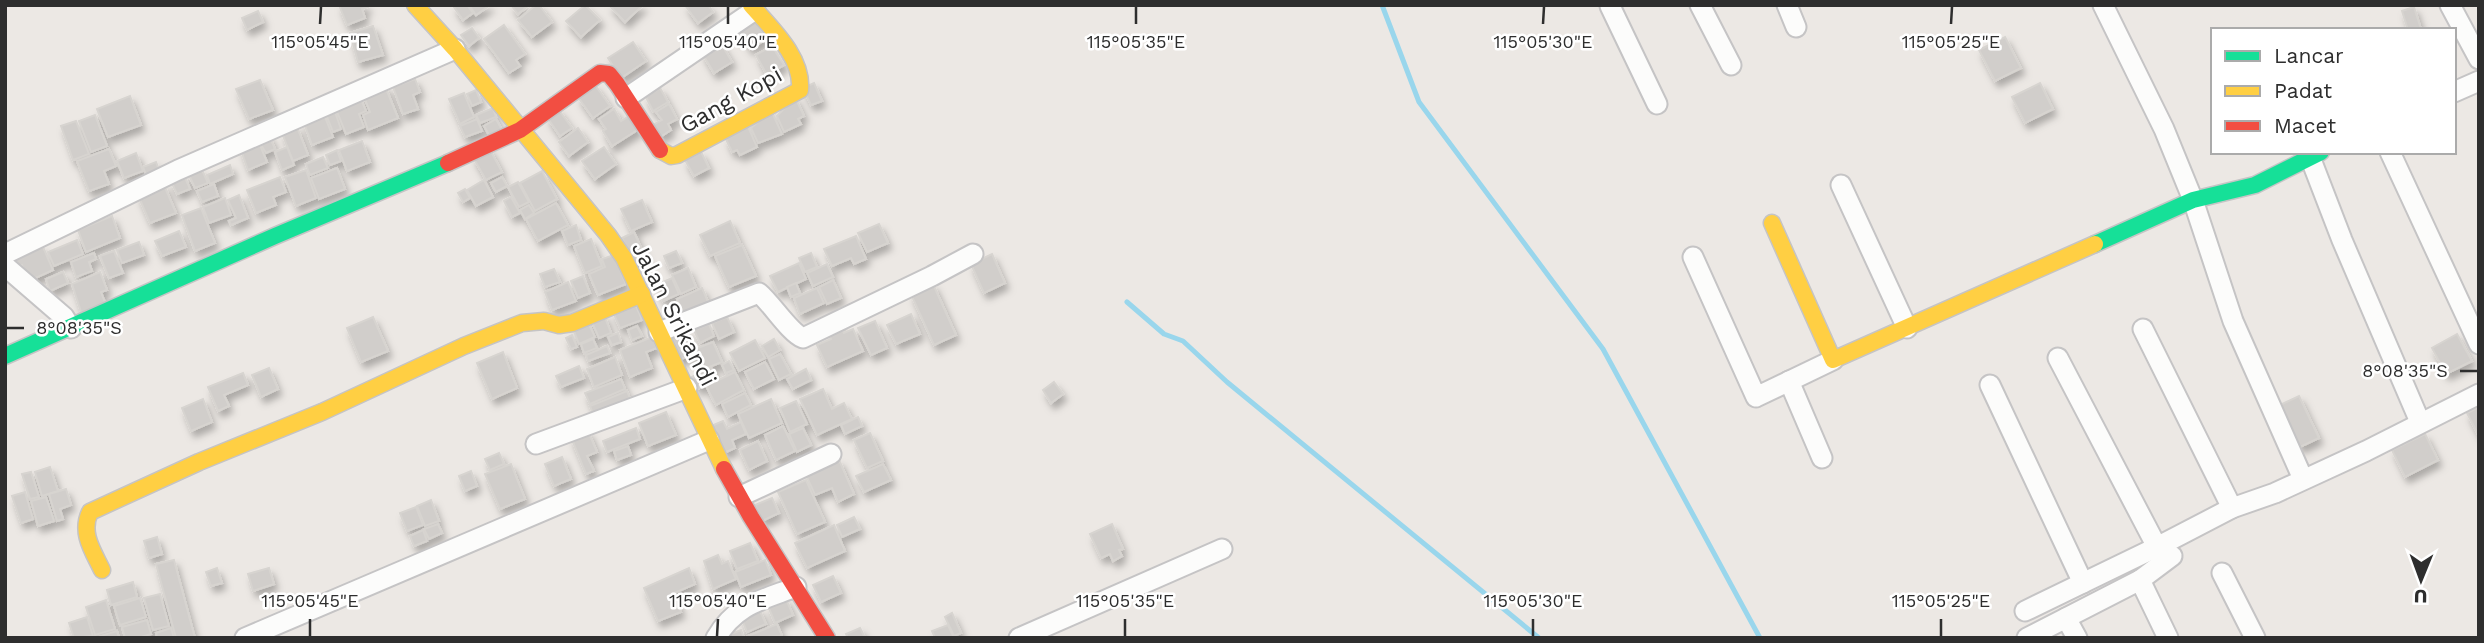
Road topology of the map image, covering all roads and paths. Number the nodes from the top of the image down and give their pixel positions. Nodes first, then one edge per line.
1 (415, 5) edge
2 (1612, 5) edge
3 (1700, 5) edge
4 (1787, 5) edge
5 (2103, 5) edge
6 (2450, 5) edge
7 (753, 8) edge
8 (1796, 27) dead end
9 (455, 49) junction
10 (2479, 59) edge
11 (1731, 65) dead end
12 (2479, 81) edge
13 (2456, 91) edge
14 (626, 98) junction
15 (1657, 104) dead end
16 (520, 130) junction
17 (2391, 154) edge
18 (2315, 155) edge
19 (1841, 185) dead end
20 (2193, 200) junction
21 (1772, 223) dead end
22 (5, 254) edge
23 (973, 254) dead end
24 (1693, 257) dead end
25 (5, 266) edge
26 (642, 294) junction
27 (71, 328) junction
28 (1908, 328) junction
29 (2143, 329) dead end
30 (659, 332) junction
31 (2479, 344) edge
32 (5, 356) edge
33 (2058, 358) dead end
34 (1833, 360) junction
35 (1789, 382) junction
36 (1990, 385) dead end
37 (687, 388) junction
38 (2479, 394) edge
39 (2420, 422) junction
40 (709, 440) junction
41 (536, 444) dead end
42 (831, 454) dead end
43 (1822, 458) dead end
44 (2303, 479) junction
45 (739, 496) junction
46 (2232, 509) junction
47 (1222, 549) dead end
48 (2164, 552) junction
49 (102, 570) dead end
50 (2222, 573) dead end
51 (2140, 580) junction
52 (2083, 583) junction
53 (796, 587) junction
54 (2025, 611) dead end
55 (2066, 618) junction
56 (244, 638) edge
57 (716, 638) edge
58 (827, 638) edge
59 (1019, 638) edge
60 (2027, 638) edge
61 (2077, 638) edge
62 (2168, 638) edge
63 (2255, 638) edge

1 - 9 street, Jalan Srikandi
2 - 15 street
3 - 11 street
4 - 8 street
5 - 20 street
6 - 10 street
7 - 14 street
7 - 14 street, Gang Kopi
9 - 16 street, Jalan Srikandi
9 - 22 street
12 - 13 street
14 - 16 street, Gang Kopi
16 - 26 street, Jalan Srikandi
16 - 27 street, Gang Kopi
17 - 31 street
18 - 20 street
18 - 39 street
19 - 28 street
20 - 28 street
20 - 44 street
21 - 34 street
23 - 30 street
24 - 35 street
25 - 27 street
26 - 30 street, Jalan Srikandi
26 - 49 street
27 - 32 street, Gang Kopi
28 - 34 street
29 - 46 street
30 - 37 street, Jalan Srikandi
33 - 48 street
34 - 35 street
35 - 43 street
36 - 52 street
37 - 40 street, Jalan Srikandi
37 - 41 street
38 - 39 street
39 - 44 street
40 - 45 street, Jalan Srikandi
40 - 56 street
42 - 45 street
44 - 46 street
45 - 53 street, Jalan Srikandi
46 - 48 street
47 - 59 street
48 - 51 street
48 - 52 street
50 - 63 street
51 - 55 street
51 - 62 street
52 - 54 street
53 - 57 street
53 - 58 street, Jalan Srikandi
55 - 60 street
55 - 61 street

